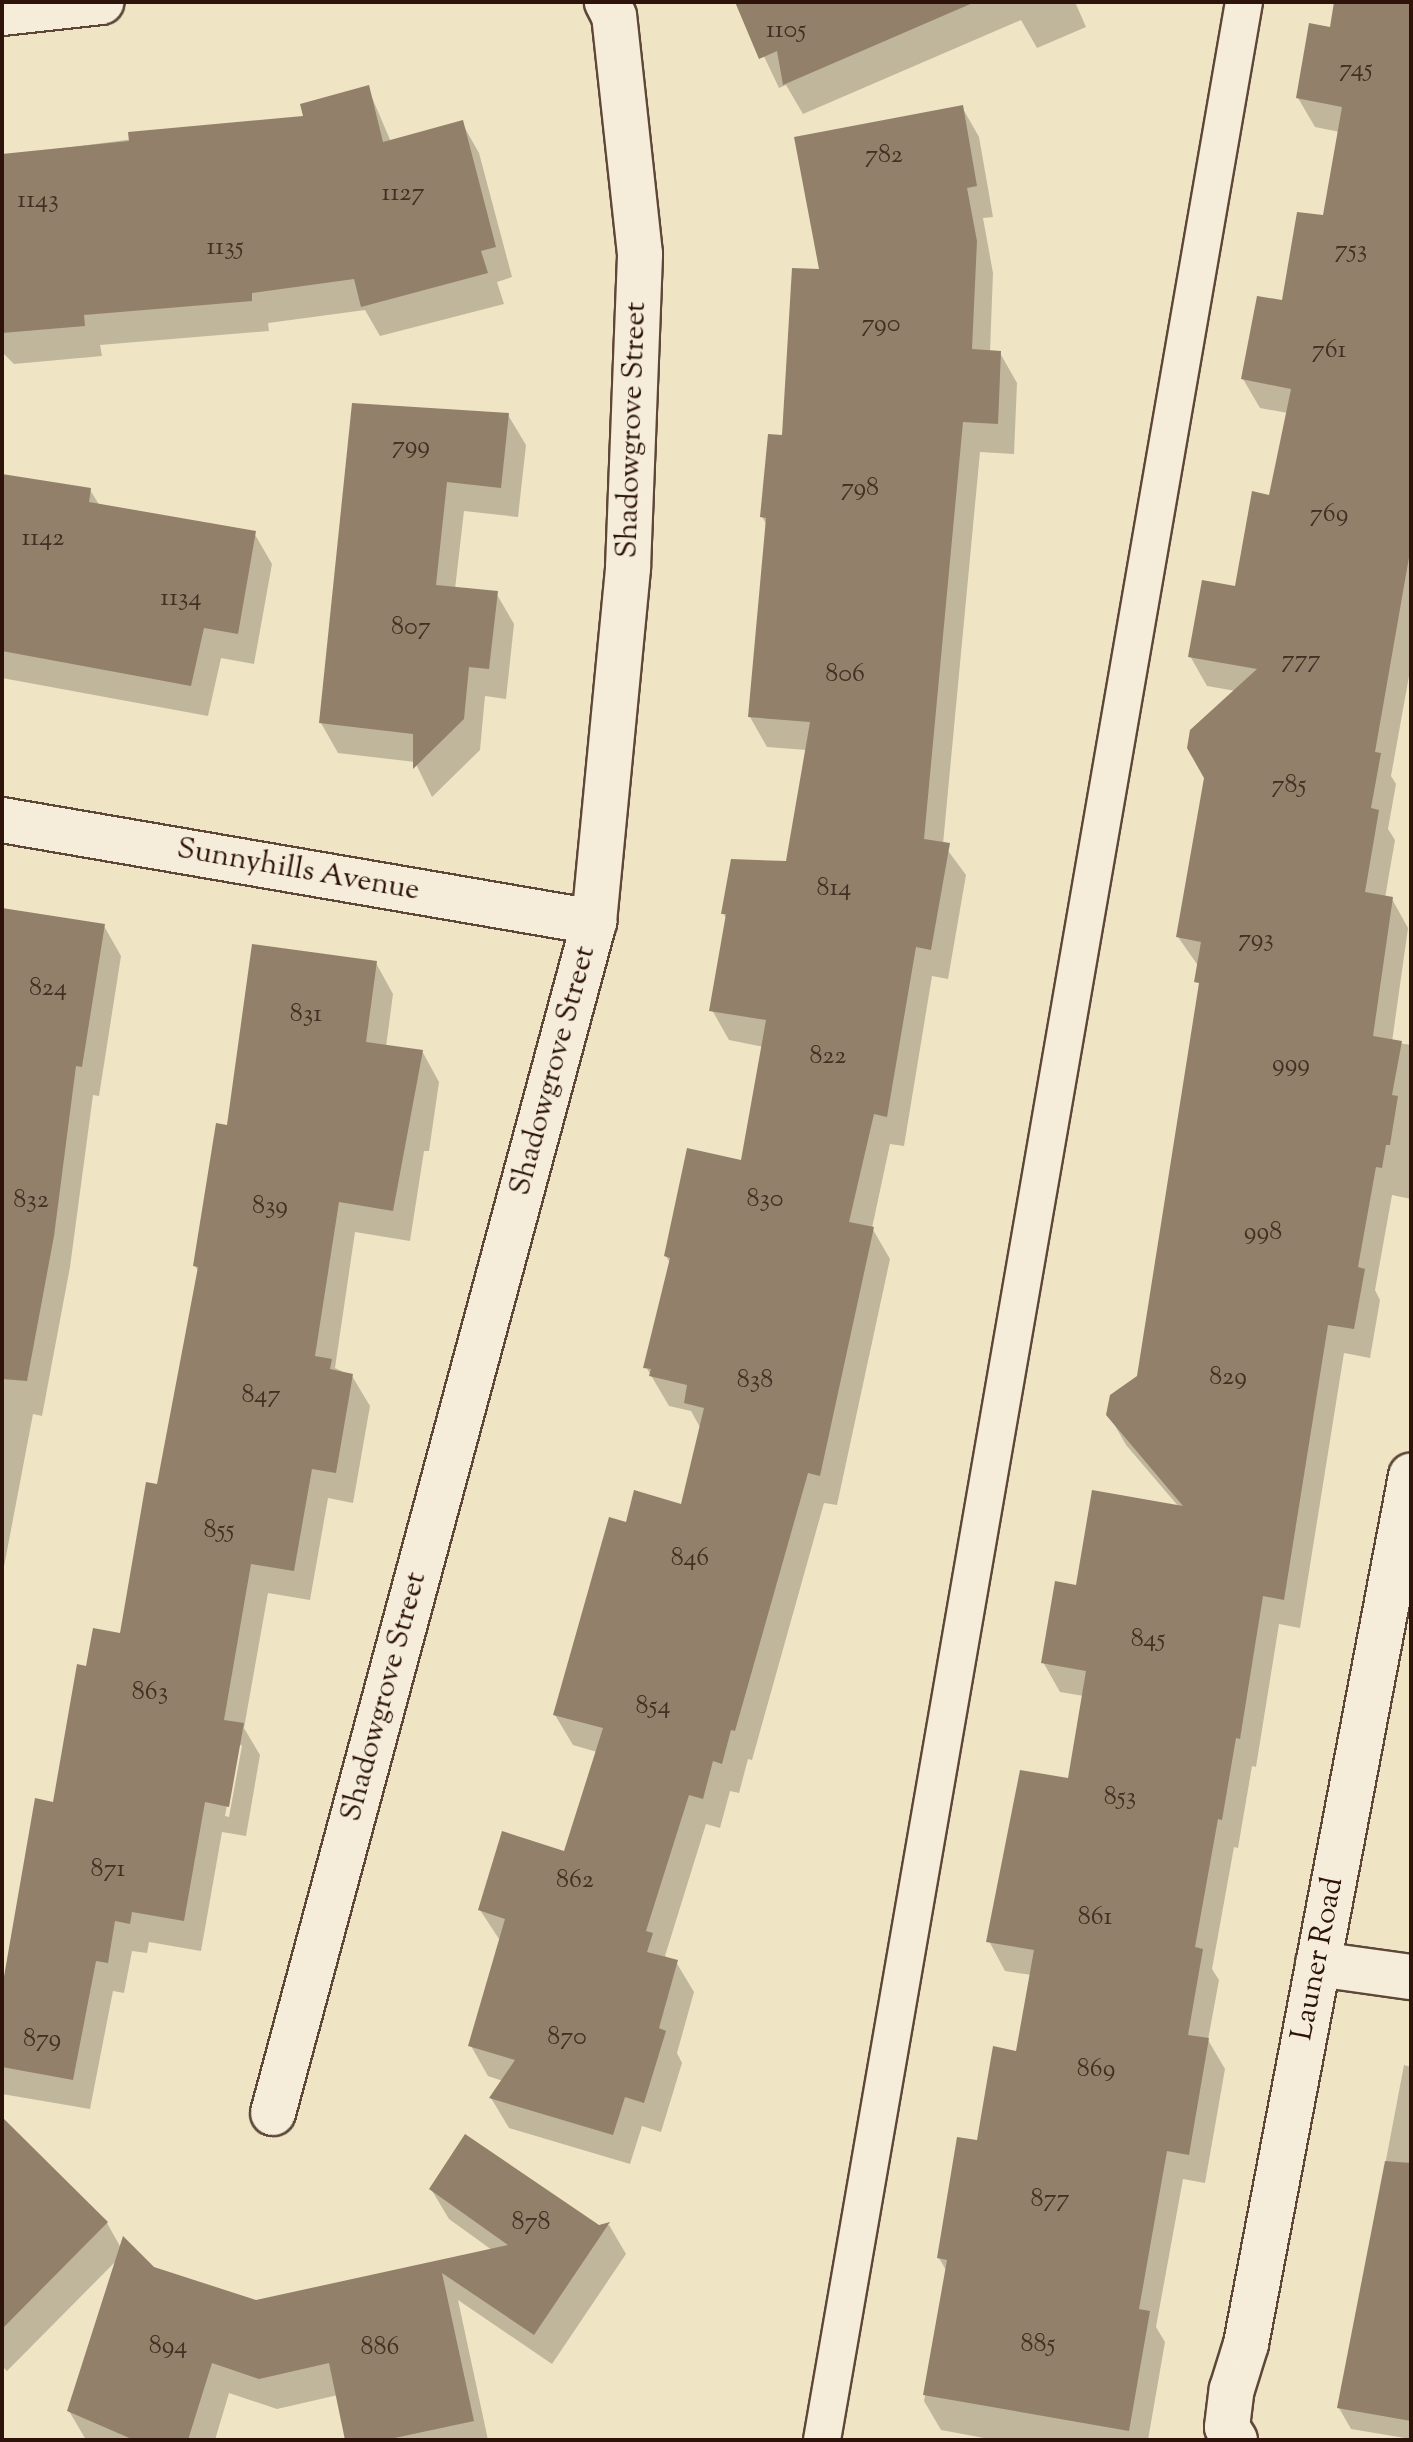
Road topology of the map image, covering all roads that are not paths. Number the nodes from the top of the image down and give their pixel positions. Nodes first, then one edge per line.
1 (101, 2) edge
2 (607, 2) edge
3 (1244, 2) edge
4 (2, 13) edge
5 (2, 820) edge
6 (594, 922) junction
7 (1411, 1476) edge
8 (1318, 1964) junction
9 (1411, 1977) edge
10 (273, 2113) dead end
11 (822, 2440) edge
12 (1235, 2440) edge

1 - 4 street
2 - 6 street, Shadowgrove Street
3 - 11 lane
5 - 6 street, Sunnyhills Avenue
6 - 10 street, Shadowgrove Street
7 - 8 street, Launer Road
8 - 9 street
8 - 12 street, Launer Road

